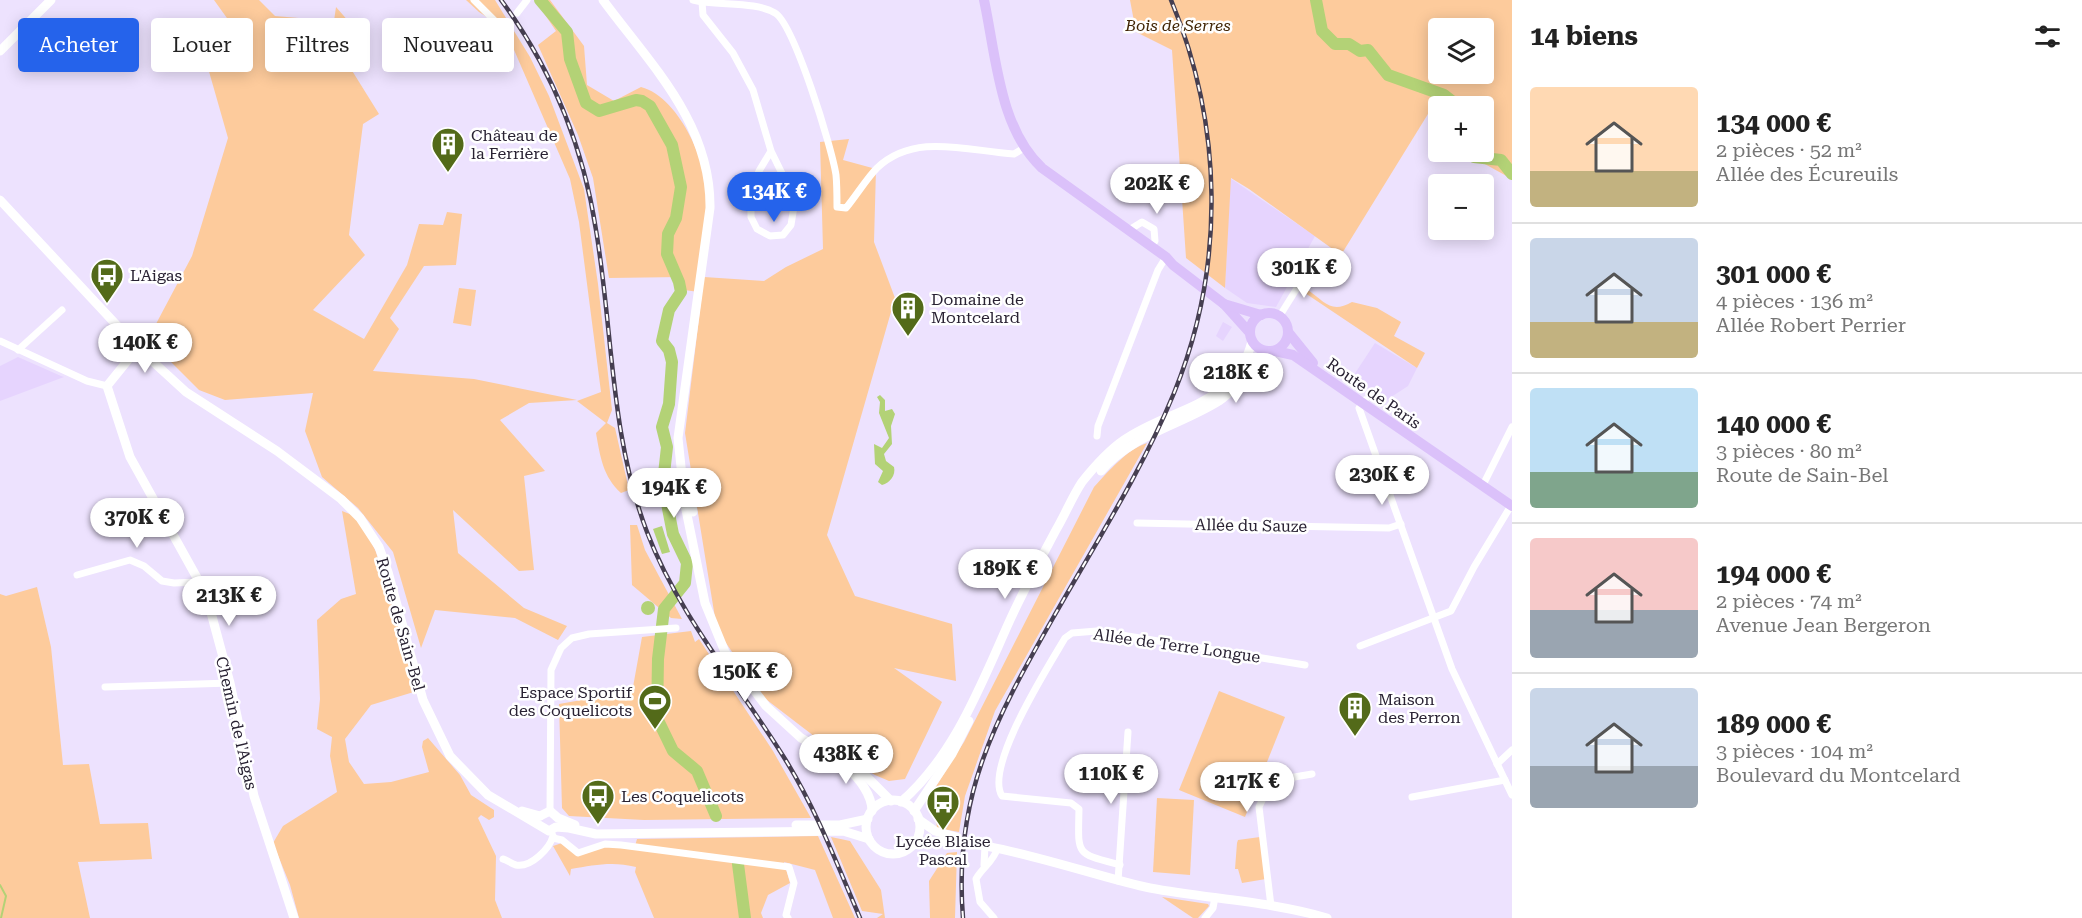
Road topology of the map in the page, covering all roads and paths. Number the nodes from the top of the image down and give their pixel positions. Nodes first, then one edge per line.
1 (51, 0) edge
2 (474, 0) edge
3 (526, 0) edge
4 (603, 0) edge
5 (693, 0) edge
6 (984, 0) edge
7 (702, 3) junction
8 (517, 13) dead end
9 (492, 18) edge
10 (0, 51) edge
11 (1024, 148) junction
12 (771, 151) junction
13 (0, 200) edge
14 (1129, 230) junction
15 (1154, 247) junction
16 (1166, 259) junction
17 (1309, 269) dead end
18 (1223, 302) junction
19 (62, 310) dead end
20 (1261, 315) junction
21 (1279, 316) junction
22 (1288, 332) junction
23 (1251, 337) junction
24 (0, 341) edge
25 (140, 346) junction
26 (18, 350) junction
27 (1271, 351) junction
28 (107, 386) junction
29 (1364, 402) junction
30 (1181, 416) junction
31 (1512, 427) edge
32 (1139, 435) junction
33 (1097, 436) dead end
34 (1484, 483) junction
35 (1512, 505) edge
36 (1137, 523) dead end
37 (1401, 524) junction
38 (77, 575) dead end
39 (198, 582) junction
40 (1434, 618) junction
41 (676, 628) dead end
42 (1360, 645) dead end
43 (1305, 664) dead end
44 (230, 683) junction
45 (105, 687) dead end
46 (1128, 732) dead end
47 (1512, 750) edge
48 (831, 755) junction
49 (1497, 764) junction
50 (1312, 774) dead end
51 (1505, 780) junction
52 (1512, 795) edge
53 (1412, 797) dead end
54 (896, 802) junction
55 (870, 815) junction
56 (916, 815) junction
57 (540, 821) junction
58 (554, 825) junction
59 (827, 828) junction
60 (869, 839) junction
61 (913, 845) junction
62 (980, 845) junction
63 (998, 849) junction
64 (503, 859) dead end
65 (984, 865) junction
66 (1120, 865) junction
67 (1118, 881) junction
68 (1215, 897) junction
69 (1271, 906) junction
70 (294, 918) edge
71 (788, 918) edge
72 (994, 918) edge
73 (1205, 918) edge
74 (1327, 918) edge

1 - 10 main road
2 - 9 street
3 - 8 street
4 - 48 main road
5 - 7 street
6 - 11 main road
7 - 11 street
7 - 12 street
11 - 14 main road
12 - 12 street
13 - 25 main road, Route de Sain-Bel
14 - 15 main road
14 - 15 street
15 - 16 main road
16 - 18 main road
16 - 33 street
17 - 21 street
18 - 20 main road
18 - 23 main road
19 - 26 street
20 - 21 main road
20 - 23 main road
21 - 22 main road
22 - 27 main road
22 - 29 main road, Route de Paris
23 - 27 main road
23 - 30 main road
24 - 26 street
25 - 28 main road
25 - 57 main road, Route de Sain-Bel
26 - 28 street
27 - 29 main road, Route de Paris
27 - 30 main road
28 - 39 main road, Chemin de l'Aigas
29 - 34 main road, Route de Paris
29 - 35 main road, Route de Paris
29 - 37 street
30 - 32 main road
31 - 34 street
32 - 54 main road
32 - 56 main road
34 - 35 main road, Route de Paris
35 - 40 street
36 - 37 street, Allée du Sauze
37 - 40 street
38 - 39 street
39 - 44 main road, Chemin de l'Aigas
40 - 42 street
40 - 49 street
41 - 58 street
43 - 66 street, Allée de Terre Longue
44 - 45 street
44 - 70 main road, Chemin de l'Aigas
46 - 66 street
47 - 49 street
48 - 54 main road
48 - 55 main road
49 - 51 street
50 - 69 street
51 - 52 street
51 - 53 street
54 - 55 main road
54 - 56 main road
55 - 59 main road
55 - 60 main road
56 - 61 main road
56 - 62 main road
57 - 58 main road
57 - 58 main road, Route de Sain-Bel
58 - 59 main road
58 - 64 street
58 - 71 street
59 - 60 main road
60 - 61 main road
61 - 62 main road
62 - 63 main road
62 - 65 street
63 - 65 street
63 - 67 main road
65 - 72 street
66 - 67 street
67 - 68 main road
68 - 69 main road
68 - 73 street
69 - 74 main road

